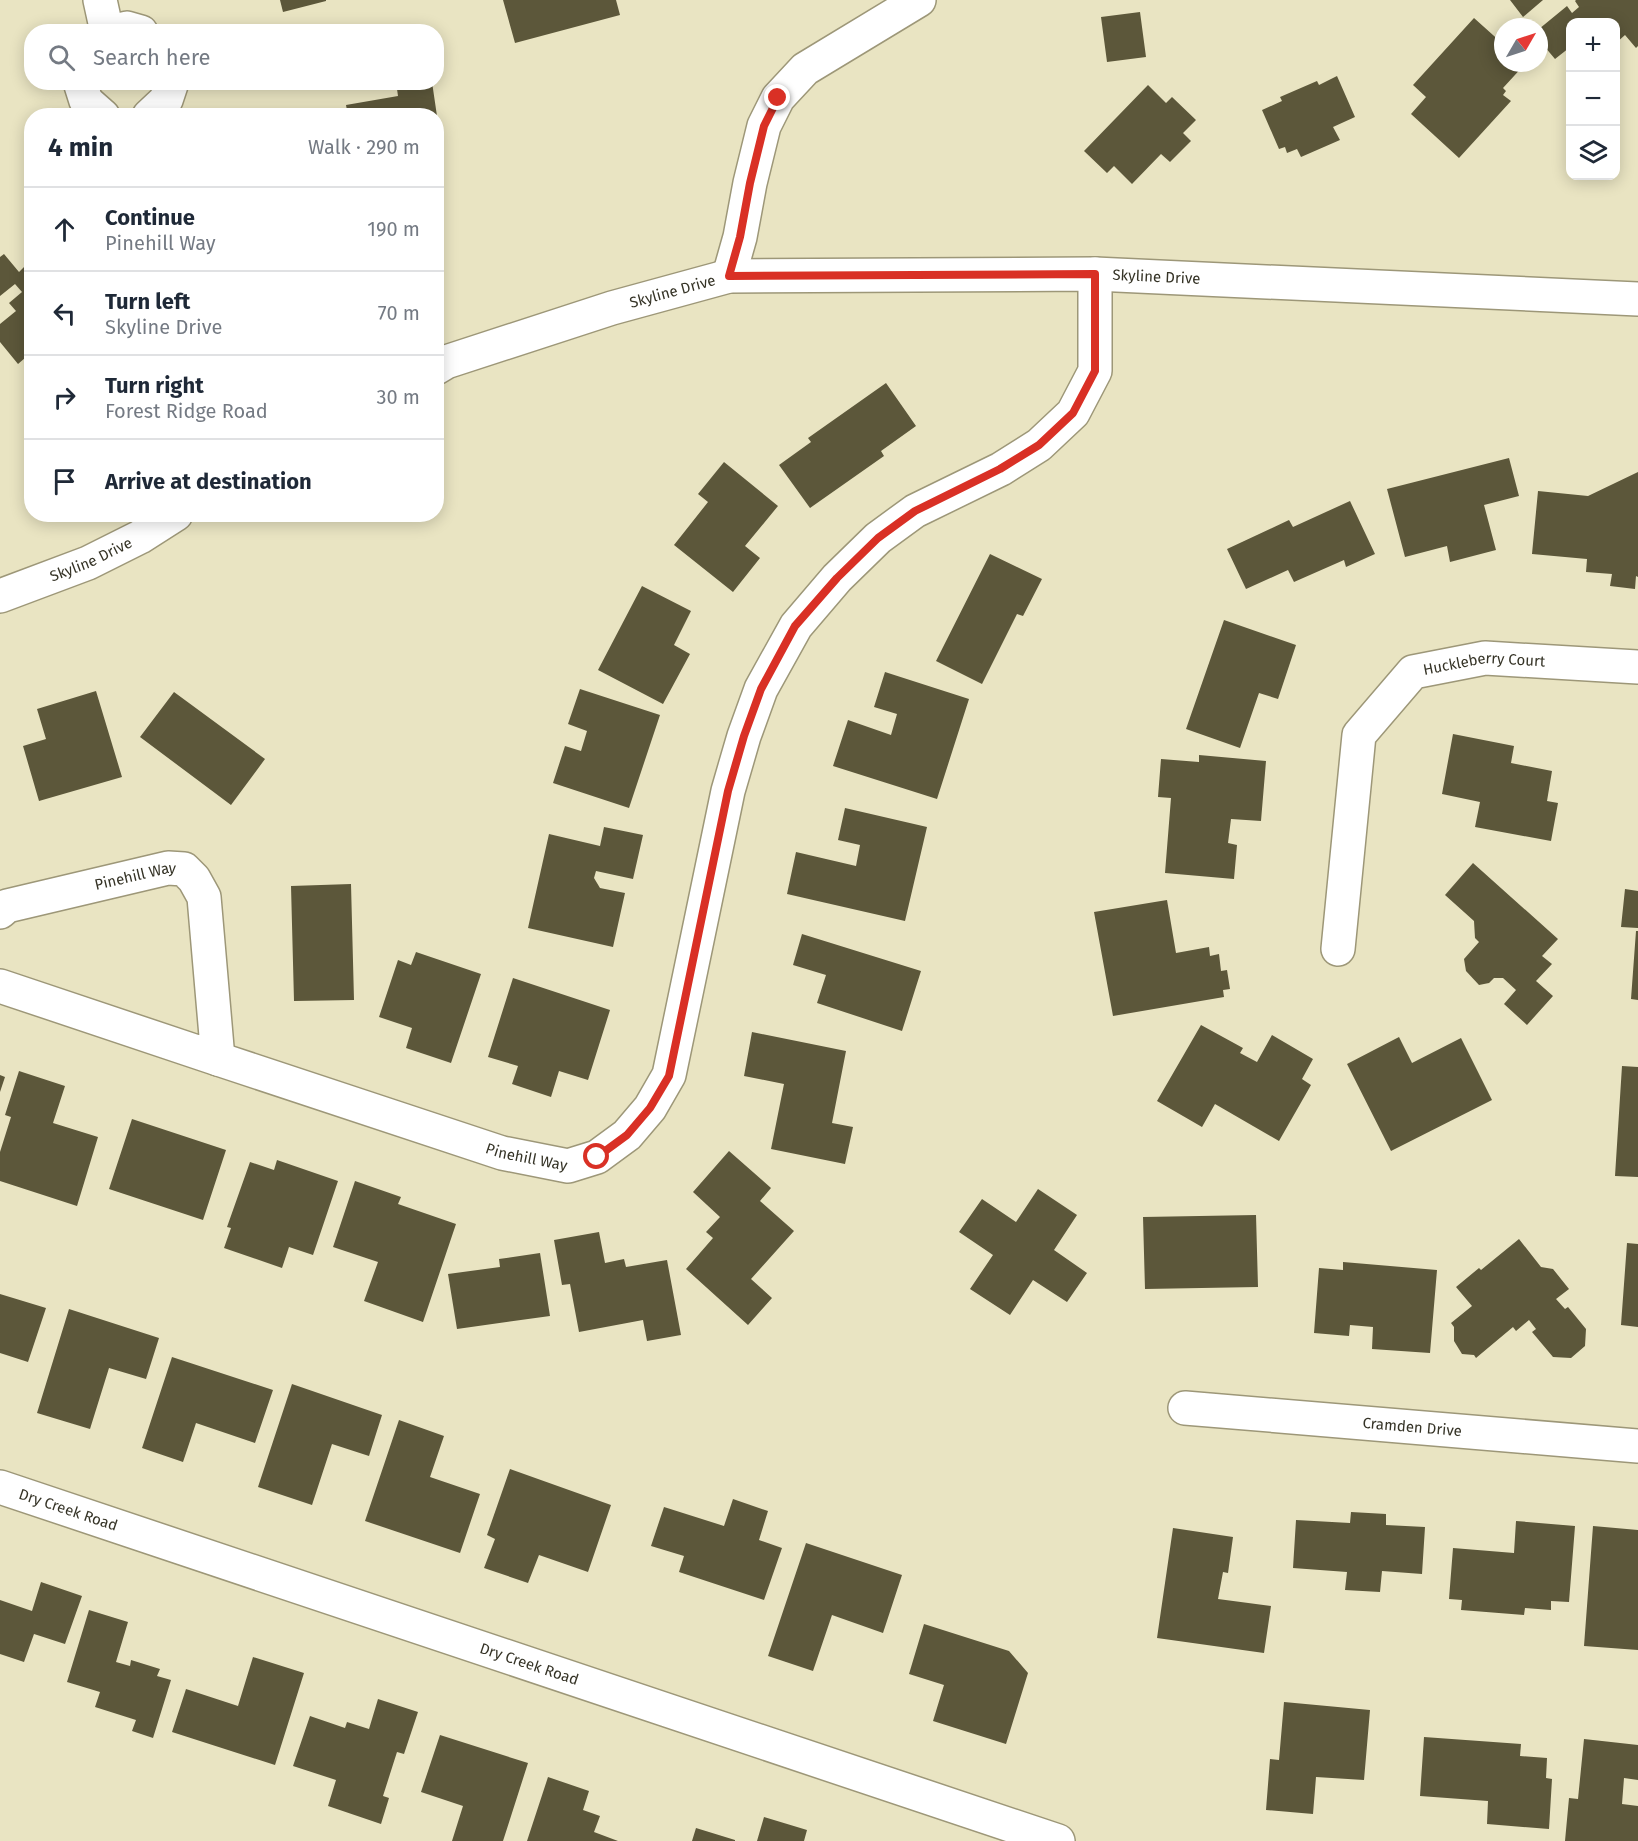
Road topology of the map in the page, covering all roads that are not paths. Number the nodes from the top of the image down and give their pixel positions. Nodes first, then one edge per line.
1 (100, 0) edge
2 (919, 0) edge
3 (106, 24) edge
4 (83, 90) edge
5 (169, 90) edge
6 (94, 108) edge
7 (157, 108) edge
8 (1095, 274) junction
9 (729, 276) junction
10 (1638, 299) edge
11 (444, 363) edge
12 (163, 522) edge
13 (0, 596) edge
14 (1638, 667) edge
15 (0, 912) edge
16 (1338, 949) dead end
17 (0, 986) edge
18 (218, 1059) junction
19 (1185, 1408) dead end
20 (1638, 1446) edge
21 (0, 1487) edge
22 (1058, 1841) edge

1 - 3 street
2 - 9 street
4 - 6 street
5 - 7 street
8 - 9 street, Skyline Drive
8 - 10 street, Skyline Drive
8 - 18 street, Pinehill Way
9 - 11 street, Skyline Drive
12 - 13 street, Skyline Drive
14 - 16 street, Huckleberry Court
15 - 18 street, Pinehill Way
17 - 18 street, Pinehill Way
19 - 20 street, Cramden Drive
21 - 22 street, Dry Creek Road

